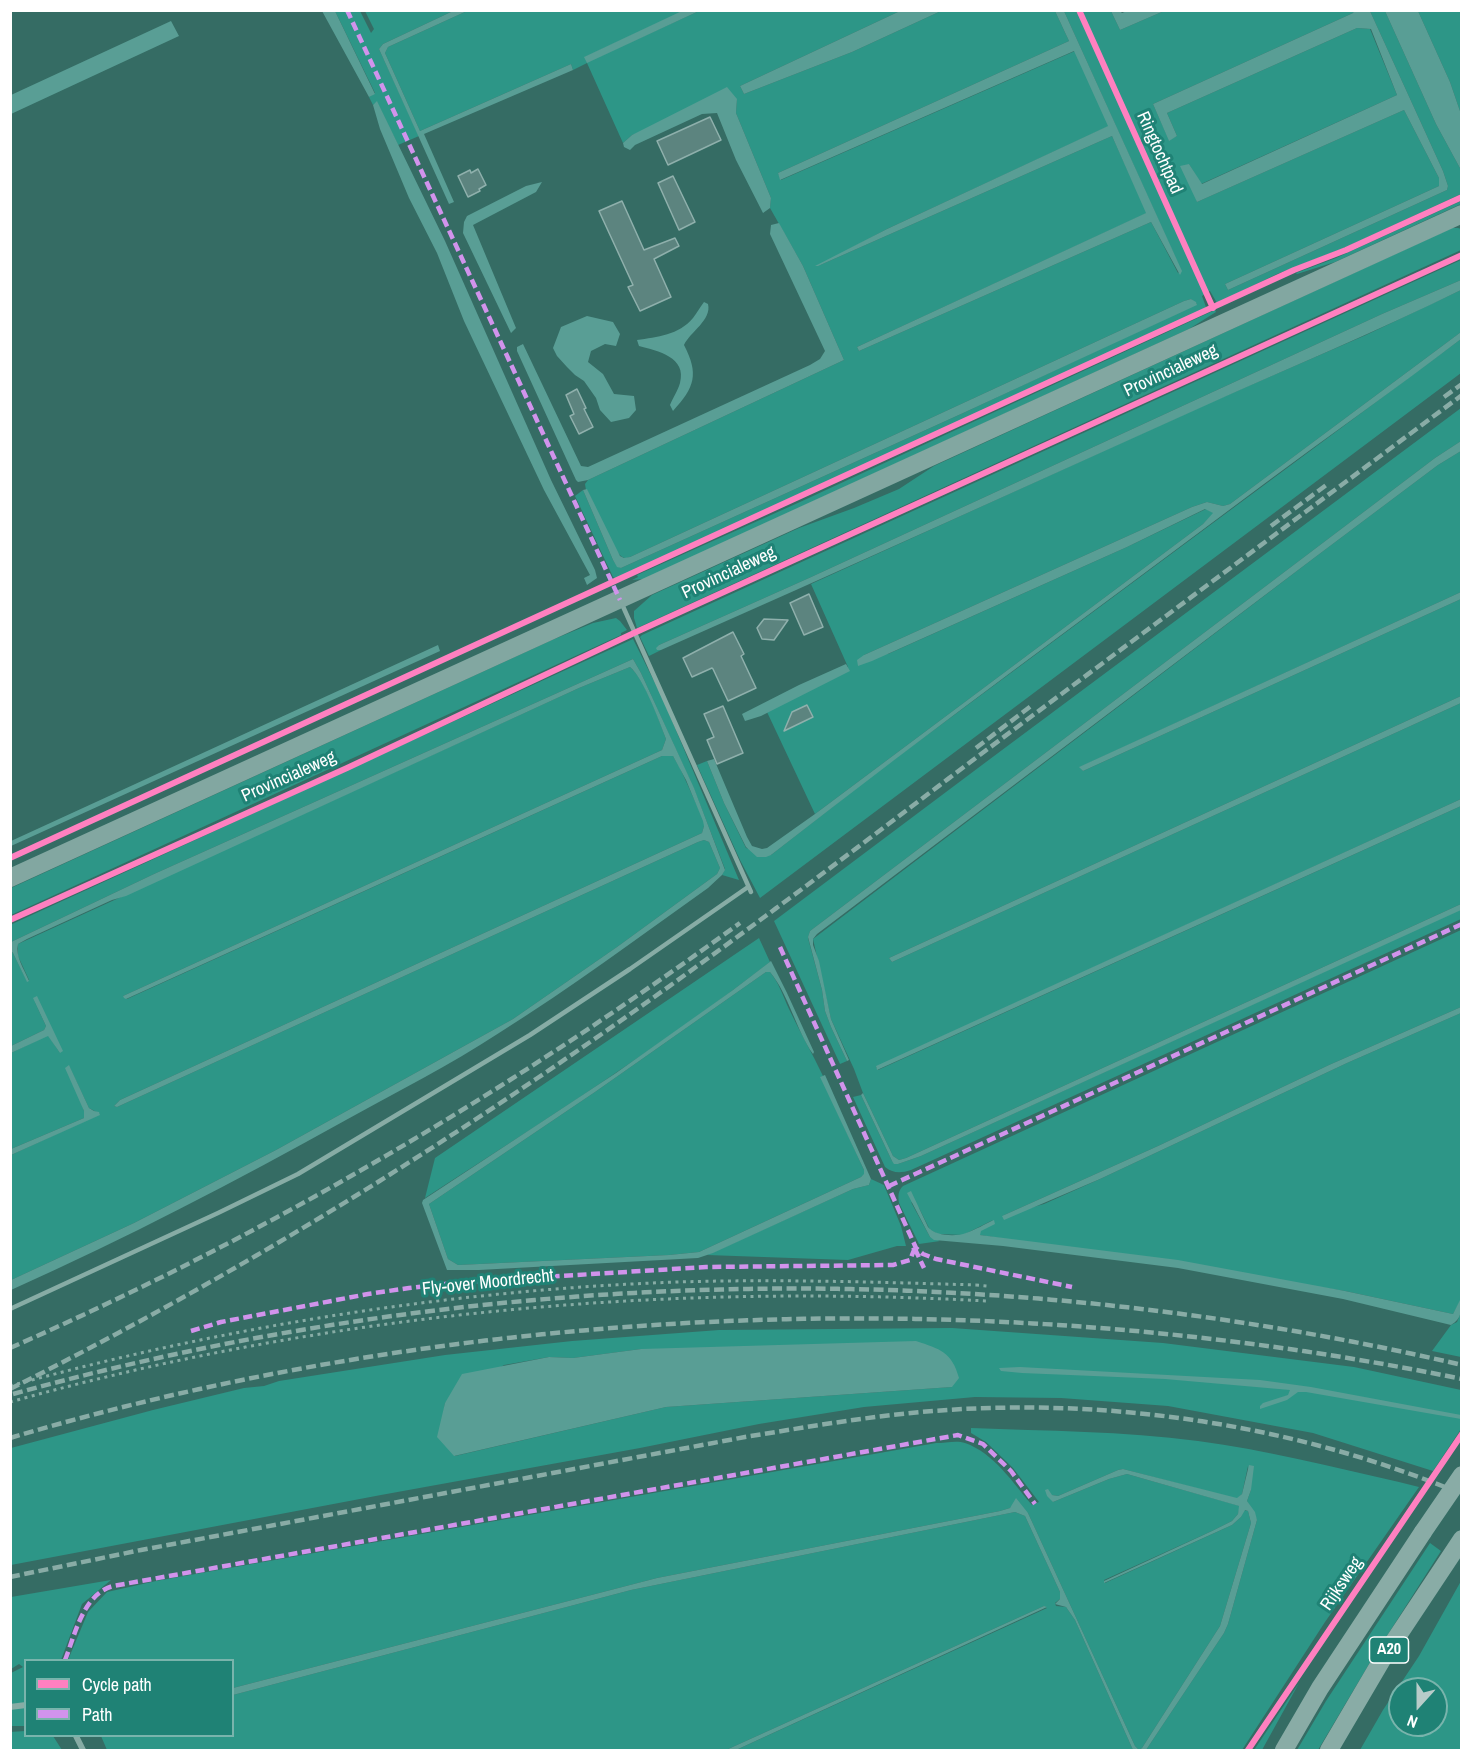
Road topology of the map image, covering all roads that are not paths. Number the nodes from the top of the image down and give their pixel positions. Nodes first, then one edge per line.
1 (1461, 214) edge
2 (620, 600) junction
3 (10, 878) edge
4 (748, 887) junction
5 (752, 892) dead end
6 (10, 1309) edge
7 (1461, 1475) edge
8 (1457, 1546) edge
9 (1284, 1750) edge
10 (1329, 1750) edge

1 - 2 main road, Provincialeweg
2 - 3 main road, Provincialeweg
2 - 4 lane
4 - 5 lane
4 - 6 lane
7 - 9 highway, A20, bridge
8 - 10 highway, A20

